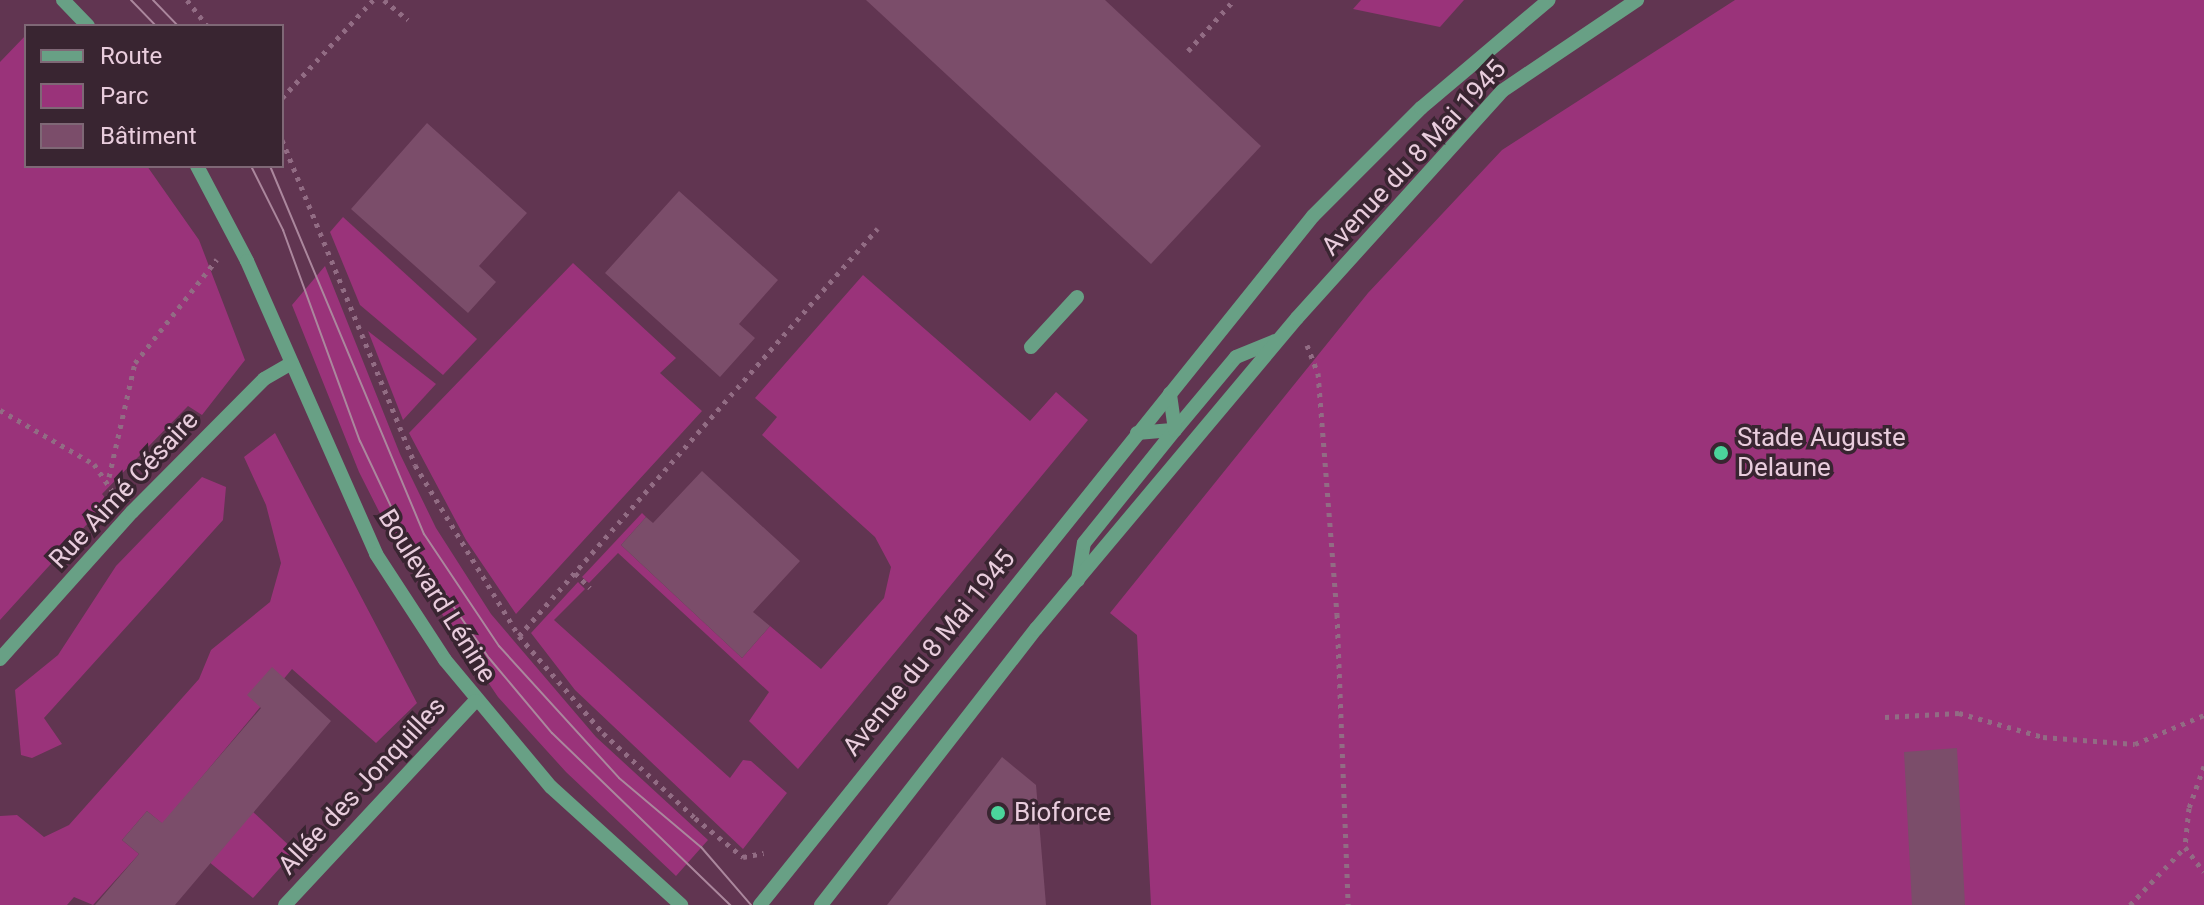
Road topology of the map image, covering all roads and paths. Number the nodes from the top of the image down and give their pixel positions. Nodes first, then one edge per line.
1 (63, 0) edge
2 (187, 0) edge
3 (373, 0) edge
4 (384, 0) edge
5 (1234, 0) edge
6 (1549, 0) edge
7 (1637, 0) edge
8 (408, 20) dead end
9 (86, 24) edge
10 (205, 24) edge
11 (1188, 51) dead end
12 (284, 96) edge
13 (284, 145) edge
14 (198, 168) edge
15 (878, 228) dead end
16 (217, 259) dead end
17 (1077, 297) dead end
18 (1297, 318) junction
19 (1279, 340) junction
20 (1031, 347) dead end
21 (292, 363) junction
22 (1170, 393) junction
23 (0, 410) edge
24 (1175, 430) junction
25 (1137, 433) junction
26 (109, 477) junction
27 (132, 512) junction
28 (575, 573) junction
29 (1078, 580) junction
30 (590, 588) dead end
31 (519, 636) junction
32 (0, 659) edge
33 (475, 701) junction
34 (2204, 715) edge
35 (1885, 717) dead end
36 (2204, 766) edge
37 (2185, 847) junction
38 (764, 853) dead end
39 (2204, 872) edge
40 (285, 905) edge
41 (681, 905) edge
42 (760, 905) edge
43 (821, 905) edge
44 (1348, 905) edge
45 (2130, 905) edge

1 - 9 street
2 - 10 path
3 - 12 path
4 - 8 path
5 - 11 path
6 - 22 street, Avenue du 8 Mai 1945
7 - 18 street, Avenue du 8 Mai 1945
13 - 31 path
14 - 21 street, Boulevard Lénine
15 - 28 path
16 - 26 path
17 - 20 street
18 - 19 street, Avenue du 8 Mai 1945
18 - 44 path
19 - 24 street, Avenue du 8 Mai 1945
19 - 29 street, Avenue du 8 Mai 1945
21 - 27 street, Rue Aimé Césaire
21 - 33 street, Boulevard Lénine
22 - 24 street
22 - 25 street, Avenue du 8 Mai 1945
23 - 26 path
24 - 25 street
24 - 29 street, Avenue du 8 Mai 1945
25 - 42 street, Avenue du 8 Mai 1945
26 - 27 path
27 - 32 street, Rue Aimé Césaire
28 - 30 path
28 - 31 path
29 - 43 street, Avenue du 8 Mai 1945
31 - 38 path
33 - 40 street, Allée des Jonquilles
33 - 41 street, Boulevard Lénine
34 - 35 path
36 - 37 path
37 - 39 path
37 - 45 path

